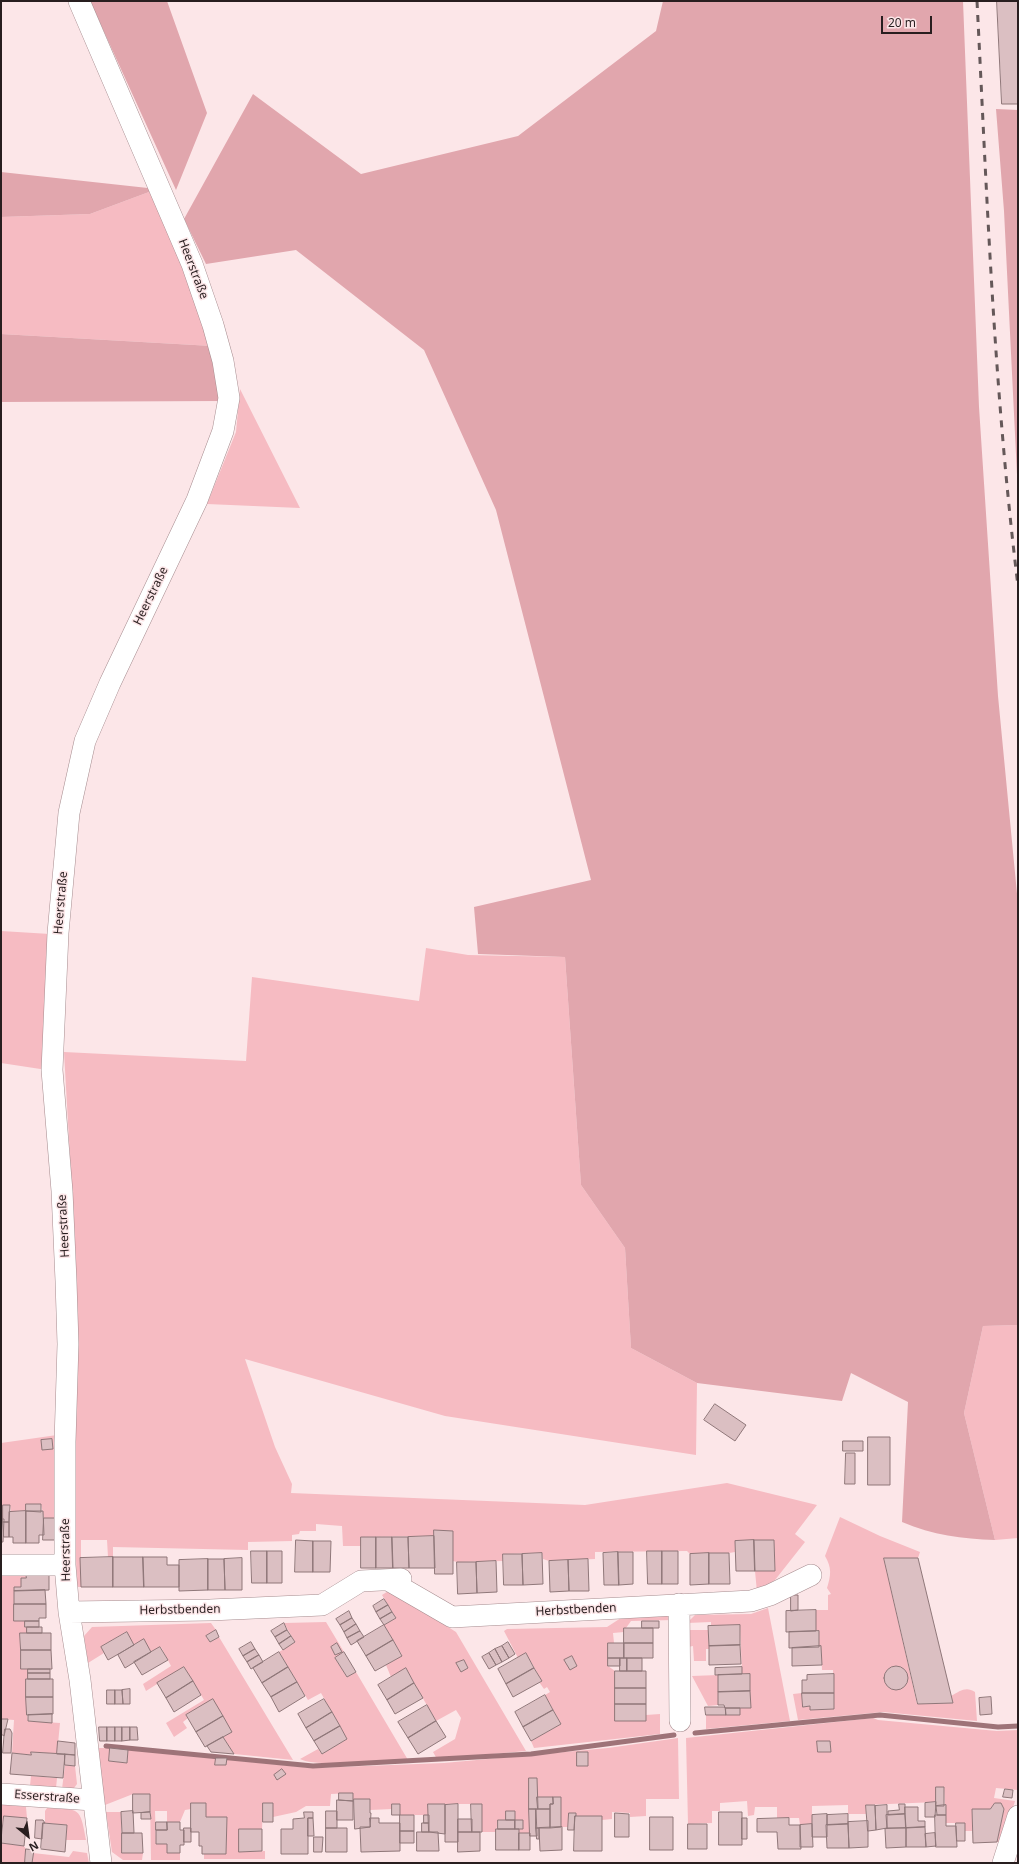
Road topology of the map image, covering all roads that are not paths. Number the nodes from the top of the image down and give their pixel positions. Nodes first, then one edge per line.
1 (78, 1) edge
2 (1, 1565) edge
3 (65, 1565) junction
4 (811, 1576) dead end
5 (678, 1604) junction
6 (69, 1612) junction
7 (680, 1721) dead end
8 (1, 1794) edge
9 (93, 1800) junction
10 (1018, 1816) edge
11 (101, 1863) edge
12 (1003, 1863) edge

1 - 3 street, Heerstraße
2 - 3 street
3 - 6 street, Heerstraße
4 - 5 street, Herbstbenden
5 - 6 street, Herbstbenden
5 - 7 street
6 - 9 street, Heerstraße
8 - 9 street, Esserstraße
9 - 11 street, Heerstraße
10 - 12 street

